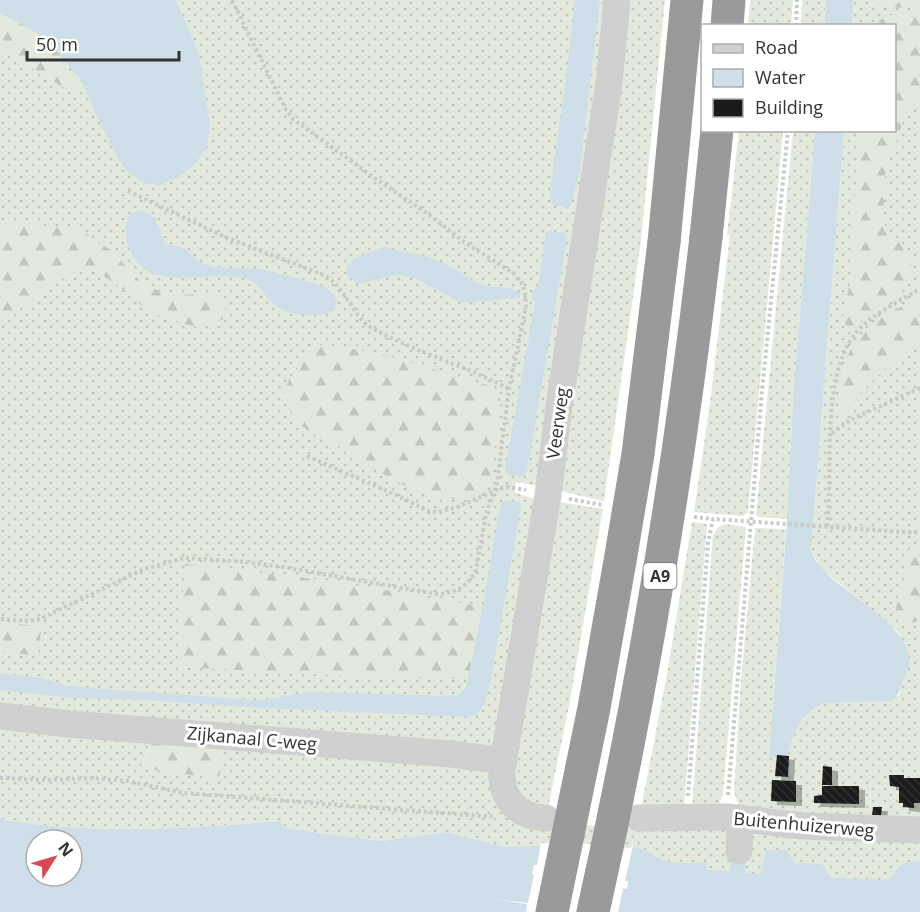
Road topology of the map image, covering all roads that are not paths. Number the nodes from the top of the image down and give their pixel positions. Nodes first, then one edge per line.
1 (617, 0) edge
2 (687, 0) edge
3 (729, 0) edge
4 (727, 24) edge
5 (717, 132) edge
6 (0, 716) edge
7 (504, 761) junction
8 (534, 816) road end
9 (639, 818) dead end
10 (734, 818) junction
11 (920, 830) edge
12 (738, 851) dead end
13 (552, 912) edge
14 (593, 912) edge

1 - 7 street, Veerweg
2 - 13 highway, A9, bridge
3 - 4 highway
5 - 14 highway, A9, bridge
6 - 7 street, Zijkanaal C-weg
7 - 8 street, Veerweg
9 - 10 street, Buitenhuizerweg
10 - 11 street, Buitenhuizerweg
10 - 12 street

